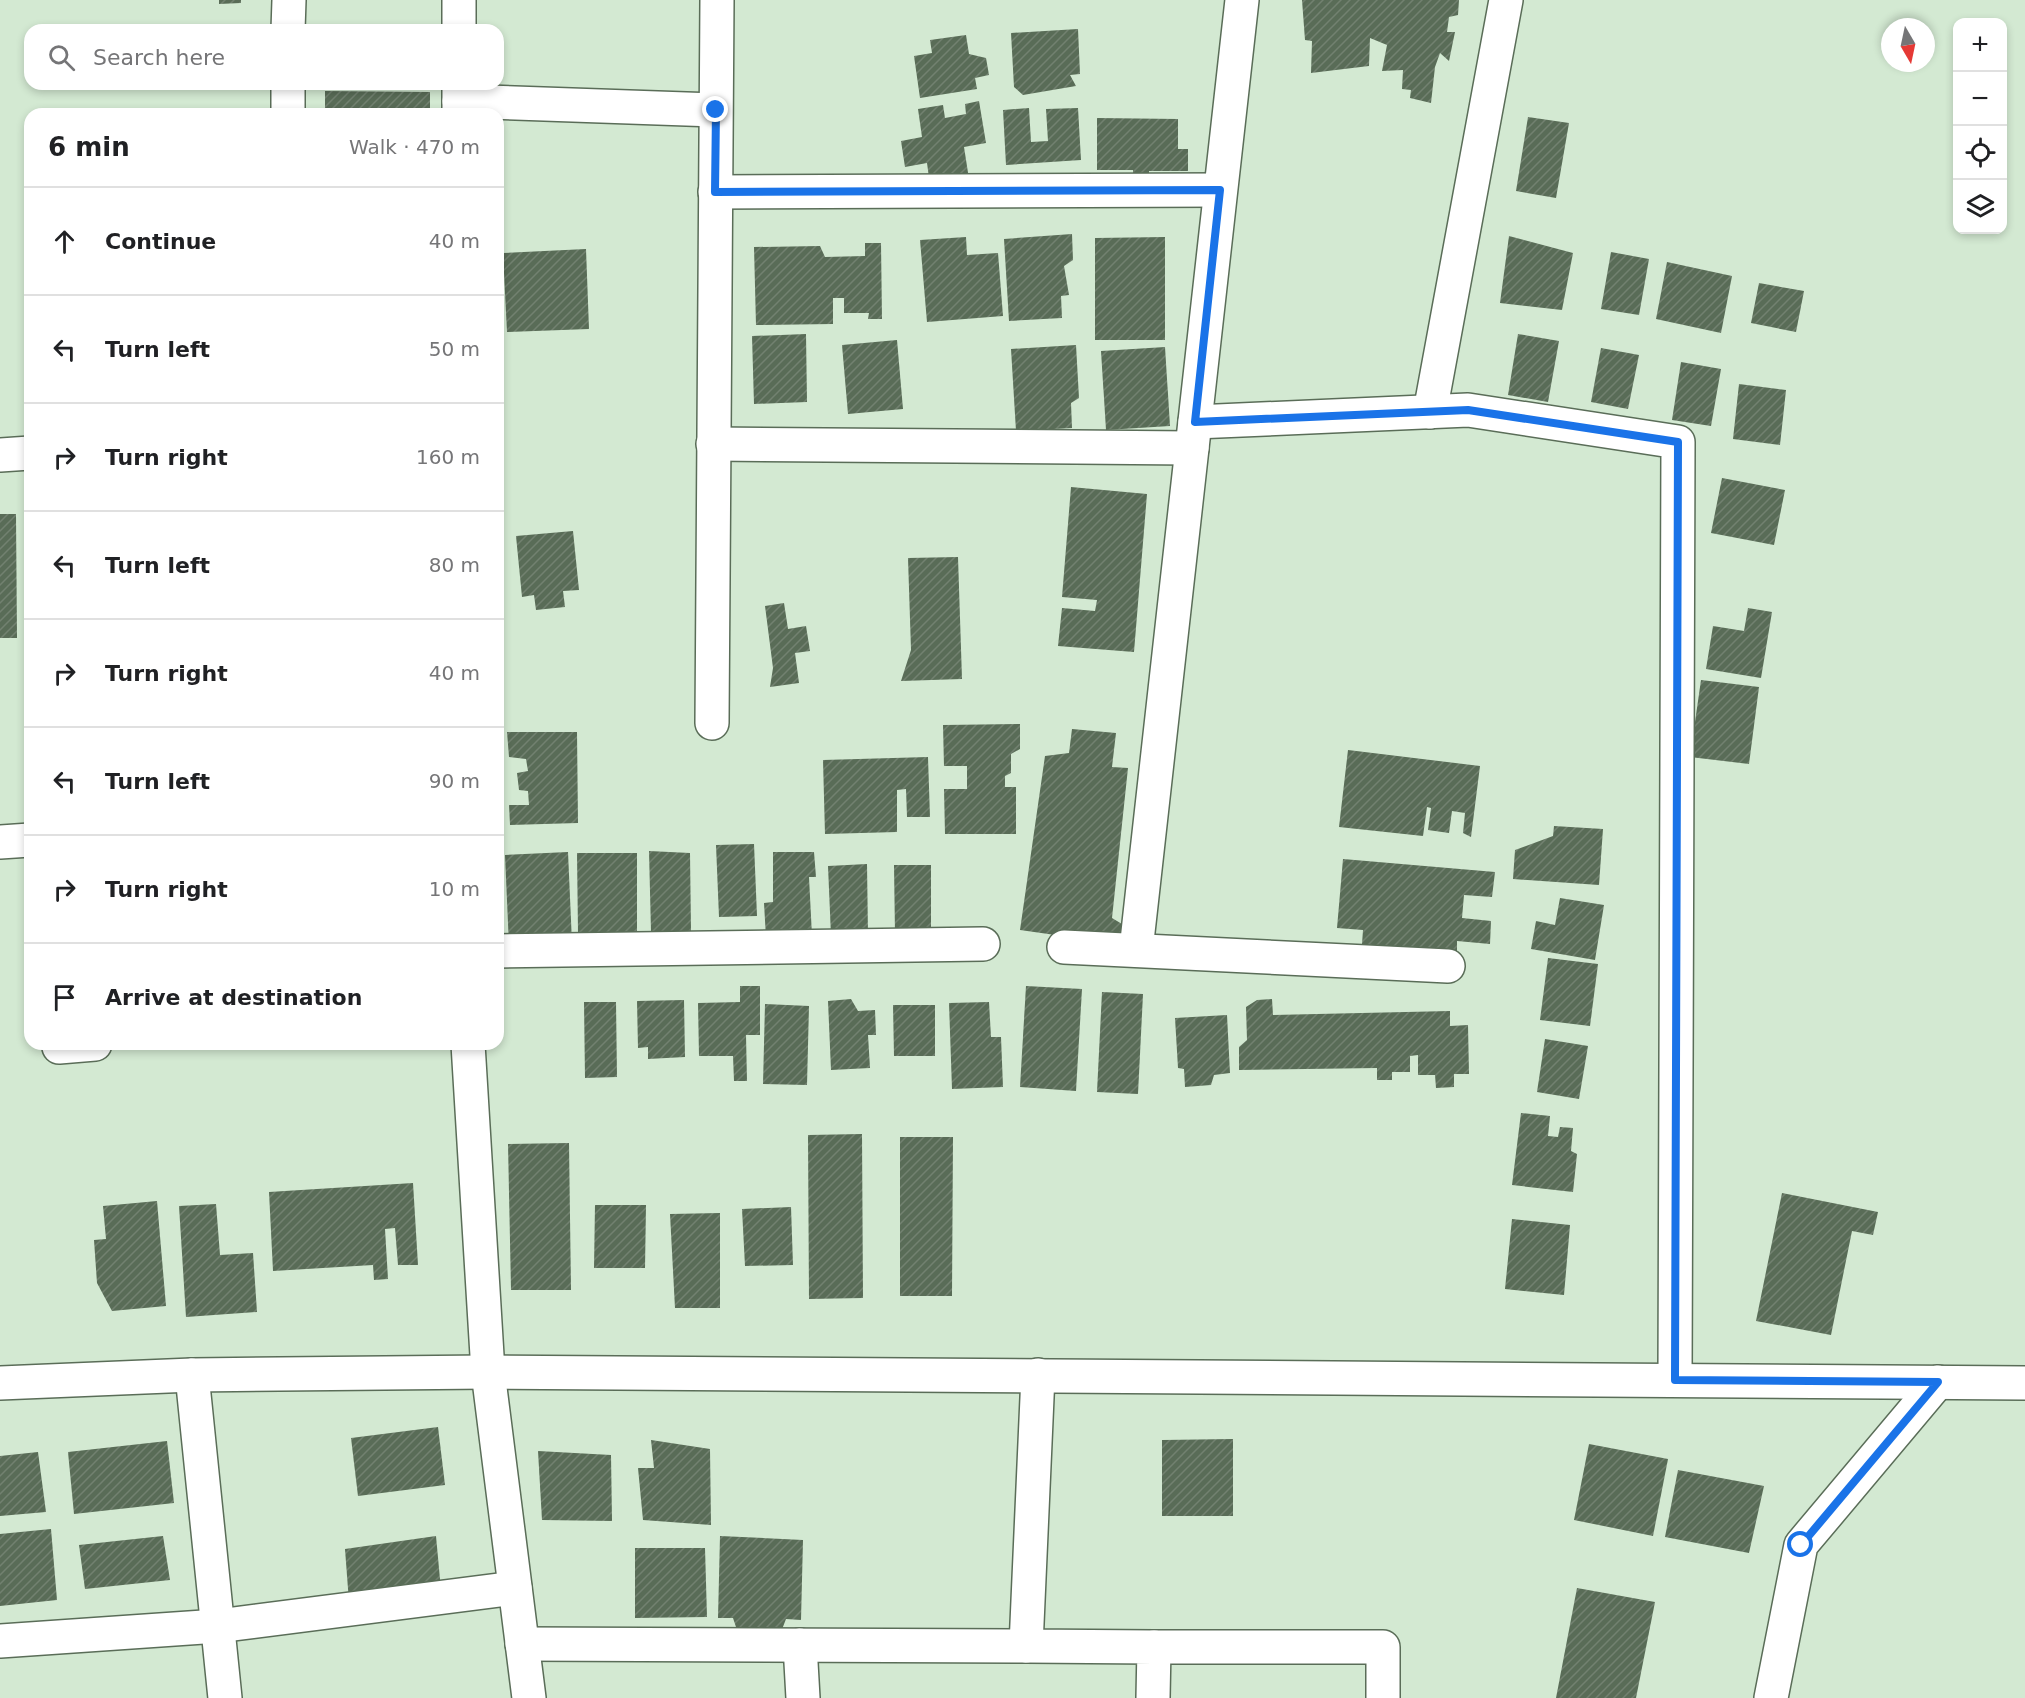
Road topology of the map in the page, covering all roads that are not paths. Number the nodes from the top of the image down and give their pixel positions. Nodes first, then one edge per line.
1 (289, 0) edge
2 (459, 0) edge
3 (717, 0) edge
4 (1242, 0) edge
5 (1506, 0) edge
6 (288, 24) edge
7 (459, 24) edge
8 (288, 90) edge
9 (459, 100) edge
10 (288, 108) edge
11 (716, 110) junction
12 (1220, 190) junction
13 (715, 192) junction
14 (1430, 412) junction
15 (1193, 435) junction
16 (713, 444) junction
17 (24, 453) edge
18 (0, 455) edge
19 (712, 723) dead end
20 (24, 840) edge
21 (0, 842) edge
22 (983, 944) dead end
23 (1064, 946) dead end
24 (1136, 950) junction
25 (504, 951) edge
26 (1448, 966) dead end
27 (468, 1050) edge
28 (488, 1372) junction
29 (192, 1375) junction
30 (1038, 1375) junction
31 (1675, 1380) junction
32 (1938, 1382) junction
33 (0, 1383) edge
34 (2025, 1383) edge
35 (514, 1588) junction
36 (218, 1626) junction
37 (0, 1641) edge
38 (522, 1644) junction
39 (800, 1645) junction
40 (1026, 1646) junction
41 (1154, 1647) junction
42 (225, 1698) edge
43 (529, 1698) edge
44 (803, 1698) edge
45 (1153, 1698) edge
46 (1383, 1698) edge
47 (1771, 1698) edge

1 - 6 street
2 - 7 street
3 - 11 street
4 - 12 street
5 - 14 street
8 - 10 street
9 - 11 street
11 - 13 street
12 - 13 street
12 - 15 street
13 - 16 street
14 - 15 street
14 - 31 street
15 - 16 street
15 - 24 street
16 - 19 street
17 - 18 street
20 - 21 street
22 - 25 street
23 - 24 street
24 - 26 street
27 - 28 street
28 - 29 street
28 - 30 street
28 - 35 street
29 - 33 street
29 - 36 street
30 - 31 street
30 - 40 street
31 - 32 street
32 - 34 street
32 - 47 street
35 - 36 street
35 - 38 street
36 - 37 street
36 - 42 street
38 - 39 street
38 - 43 street
39 - 40 street
39 - 44 street
40 - 41 street
41 - 45 street
41 - 46 street

